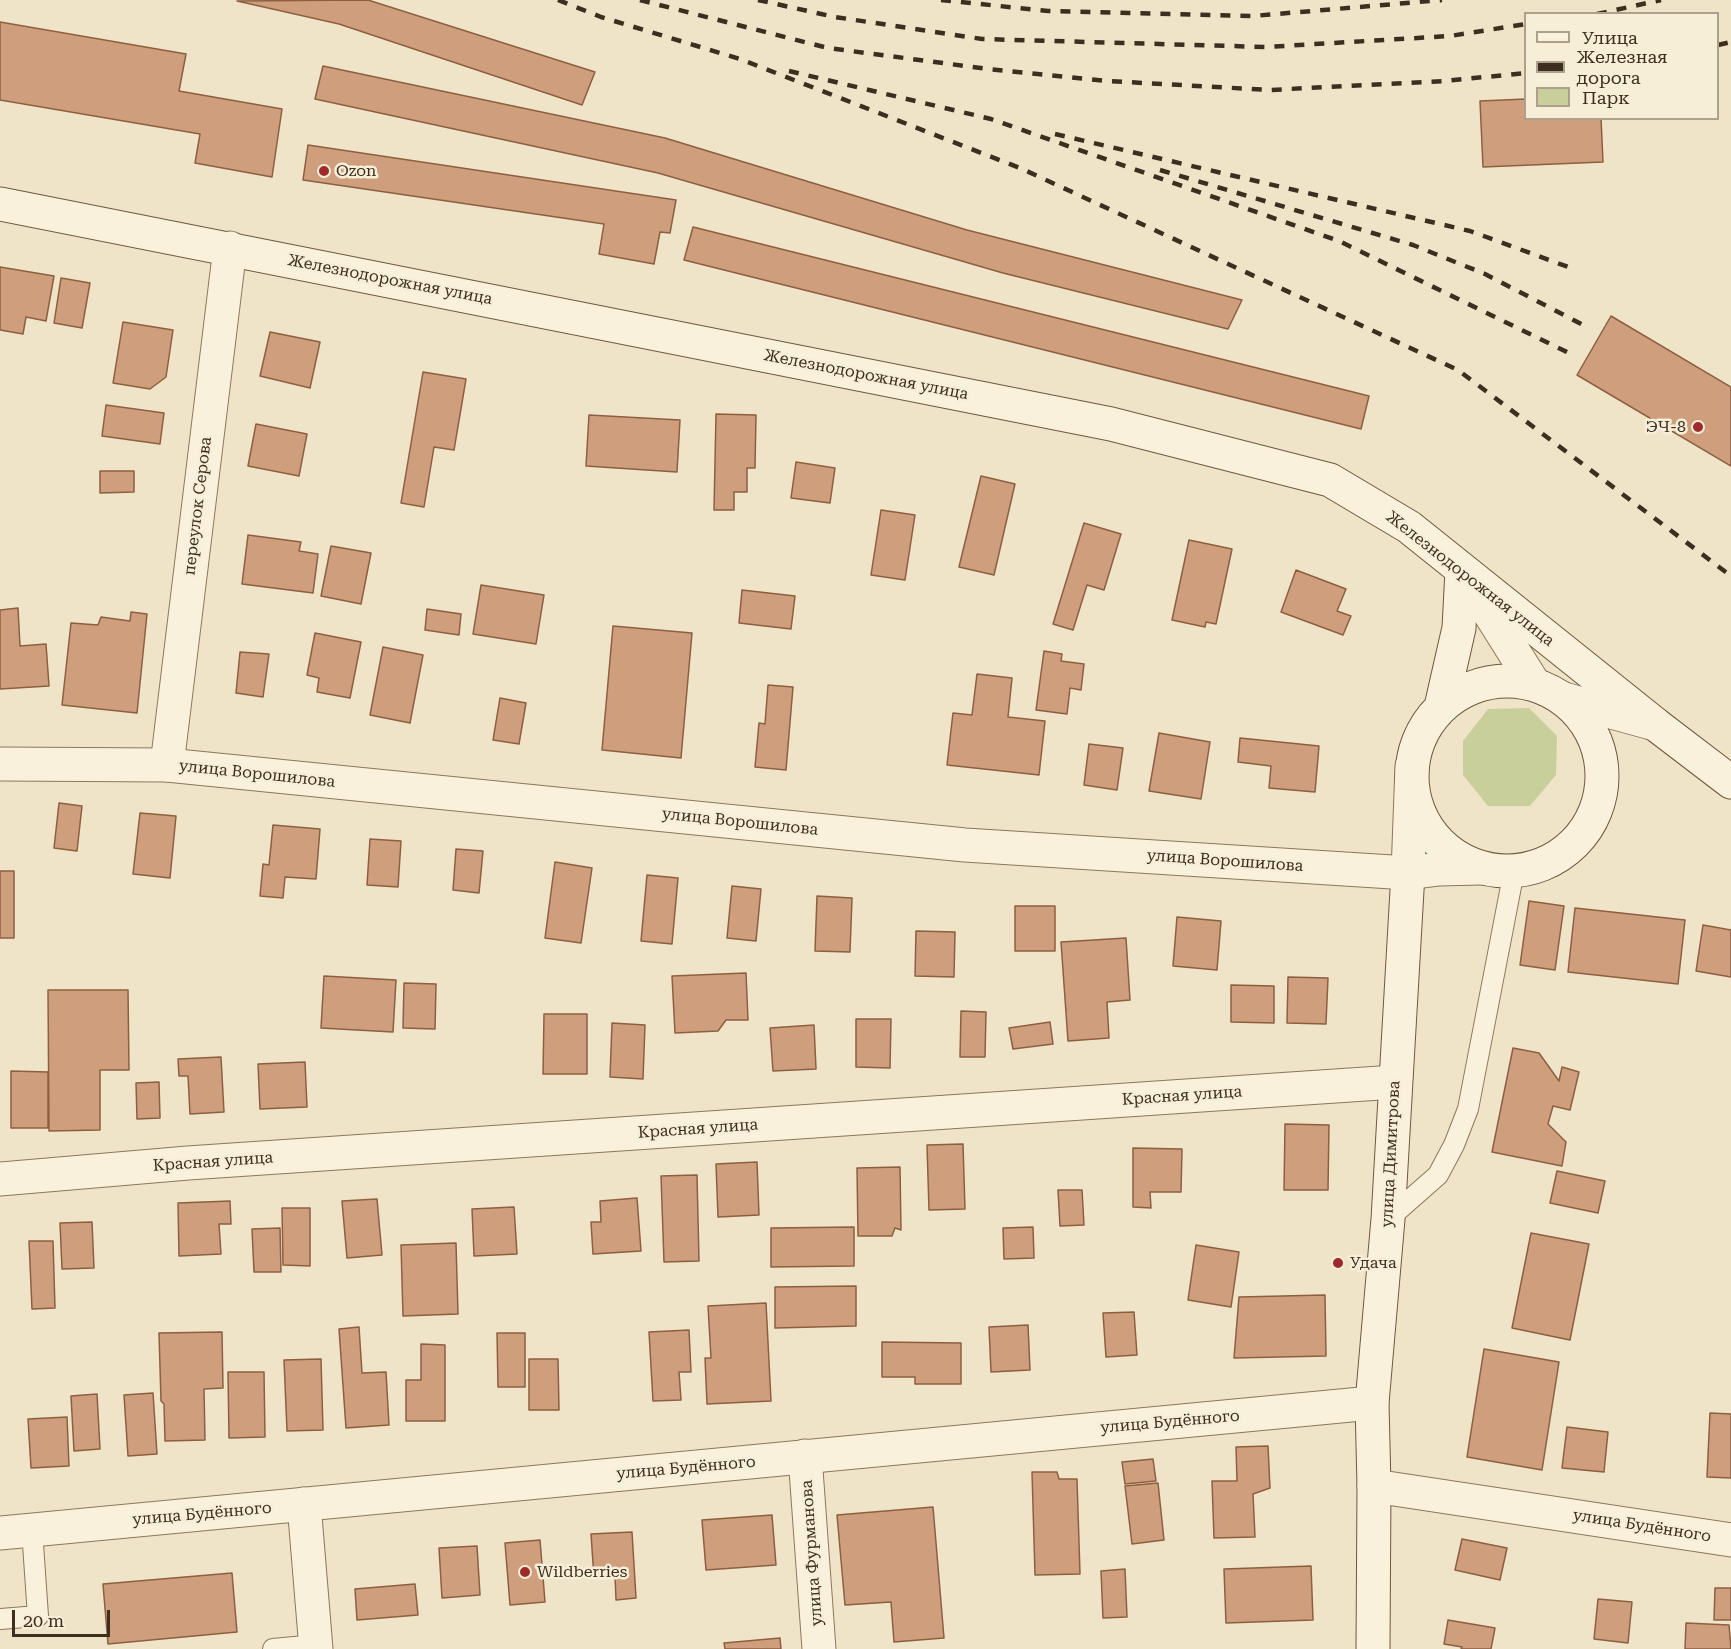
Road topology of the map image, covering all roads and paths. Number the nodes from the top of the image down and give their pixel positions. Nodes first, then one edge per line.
1 (0, 204) edge
2 (230, 248) junction
3 (1462, 570) junction
4 (1534, 684) junction
5 (1564, 699) junction
6 (1441, 707) junction
7 (1655, 724) junction
8 (0, 764) edge
9 (167, 765) junction
10 (1412, 766) junction
11 (1731, 782) edge
12 (1481, 868) junction
13 (1514, 872) junction
14 (1408, 873) junction
15 (1395, 1082) junction
16 (0, 1179) edge
17 (1388, 1219) junction
18 (1372, 1403) junction
19 (805, 1456) junction
20 (1374, 1486) junction
21 (304, 1504) junction
22 (32, 1530) junction
23 (0, 1533) edge
24 (1731, 1540) edge
25 (0, 1619) edge
26 (316, 1647) edge
27 (273, 1649) edge
28 (819, 1649) edge
29 (1372, 1649) edge

1 - 2 street, Железнодорожная улица
2 - 3 street, Железнодорожная улица
2 - 9 street, переулок Серова
3 - 4 street
3 - 6 street
3 - 7 street, Железнодорожная улица
4 - 5 street
4 - 6 street
5 - 7 street
5 - 13 street
6 - 10 street
7 - 11 street, Железнодорожная улица
8 - 9 street, улица Ворошилова
9 - 14 street, улица Ворошилова
10 - 12 street
10 - 14 street, улица Димитрова
12 - 13 street
12 - 14 street, улица Ворошилова
13 - 17 lane
14 - 15 street, улица Димитрова
15 - 16 street, Красная улица
15 - 17 street, улица Димитрова
17 - 18 street, улица Димитрова
18 - 19 street, улица Будённого
18 - 20 street, улица Димитрова
19 - 21 street, улица Будённого
19 - 28 street, улица Фурманова
20 - 24 street, улица Будённого
20 - 29 street, улица Димитрова
21 - 22 street, улица Будённого
21 - 26 street
22 - 23 street, улица Будённого
22 - 25 lane
26 - 27 lane

